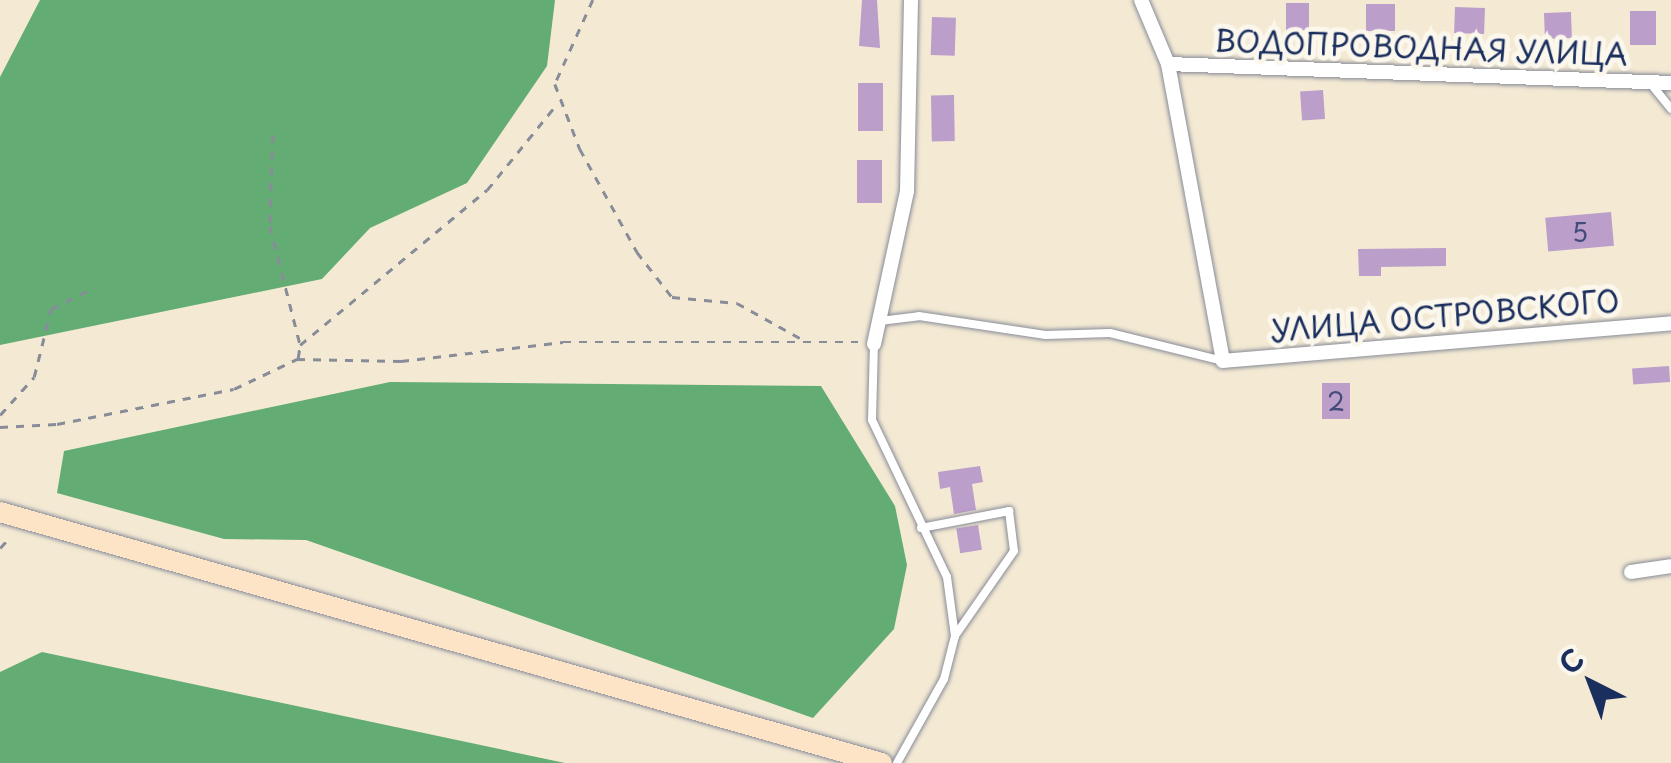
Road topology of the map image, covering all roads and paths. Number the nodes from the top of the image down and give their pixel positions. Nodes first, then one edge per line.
1 (592, 0) edge
2 (911, 0) edge
3 (1141, 0) edge
4 (1168, 64) junction
5 (1671, 83) edge
6 (1652, 84) junction
7 (558, 102) junction
8 (1671, 110) edge
9 (273, 136) dead end
10 (95, 287) dead end
11 (880, 322) junction
12 (1671, 323) edge
13 (801, 339) junction
14 (874, 344) junction
15 (300, 345) junction
16 (298, 359) junction
17 (1224, 361) junction
18 (0, 415) edge
19 (0, 426) edge
20 (0, 512) edge
21 (921, 528) junction
22 (1671, 566) edge
23 (1631, 572) dead end
24 (956, 636) junction
25 (882, 763) edge
26 (898, 763) edge

1 - 7 path
2 - 11 street
3 - 4 street
4 - 6 street, ВОДОПРОВОДНАЯ УЛИЦА
4 - 17 street
5 - 6 street, ВОДОПРОВОДНАЯ УЛИЦА
6 - 8 lane
7 - 13 path
7 - 15 path
9 - 15 path
10 - 18 path
11 - 14 street
11 - 17 lane
12 - 17 street, УЛИЦА ОСТРОВСКОГО
13 - 14 path
13 - 16 path
14 - 21 lane
15 - 16 path
16 - 19 path
20 - 25 main road
21 - 24 lane
21 - 24 lane
22 - 23 street
24 - 26 lane

